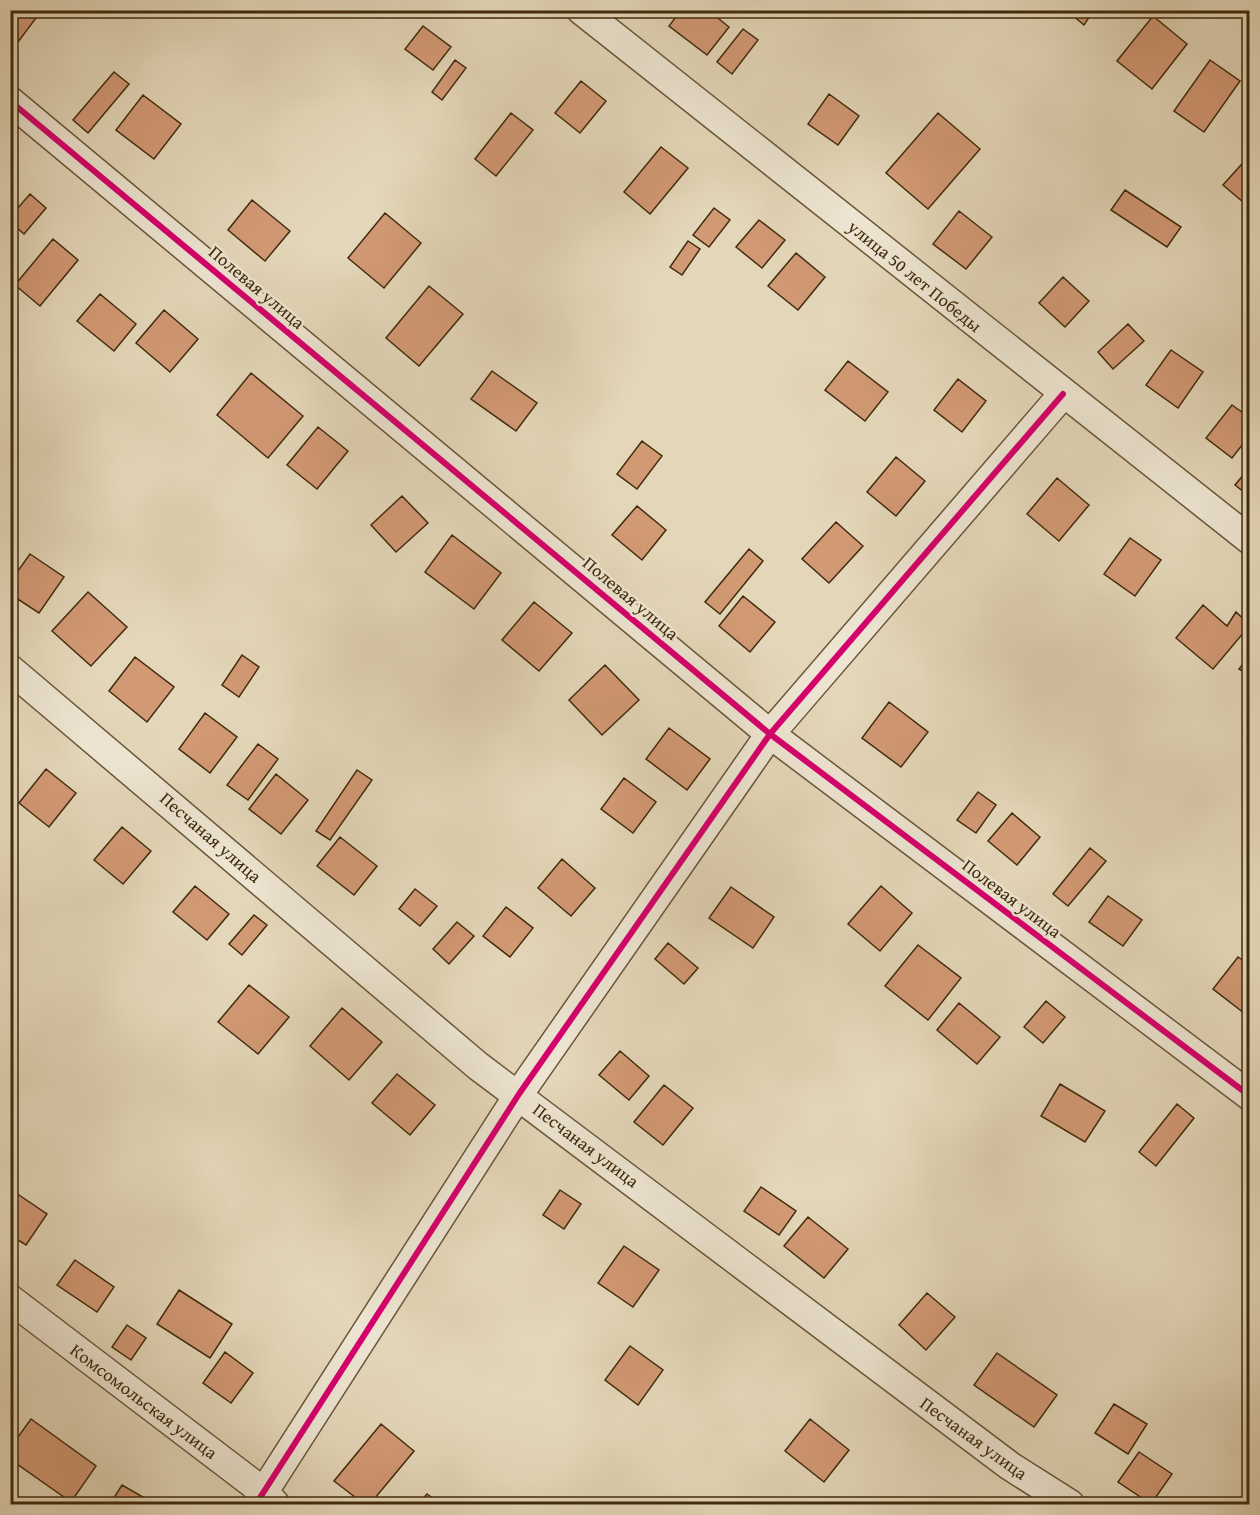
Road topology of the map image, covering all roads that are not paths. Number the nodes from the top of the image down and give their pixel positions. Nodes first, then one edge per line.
1 (581, 10) edge
2 (10, 101) edge
3 (1063, 394) junction
4 (1250, 540) edge
5 (10, 669) edge
6 (770, 734) junction
7 (519, 1094) junction
8 (1250, 1096) edge
9 (10, 1299) edge
10 (265, 1501) edge
11 (1056, 1501) edge

1 - 3 street, улица 50 лет Победы
2 - 6 street, Полевая улица
3 - 4 street, улица 50 лет Победы
3 - 6 street
5 - 7 street, Песчаная улица
6 - 7 street
6 - 8 street, Полевая улица
7 - 10 street
7 - 11 street, Песчаная улица
9 - 10 street, Комсомольская улица

